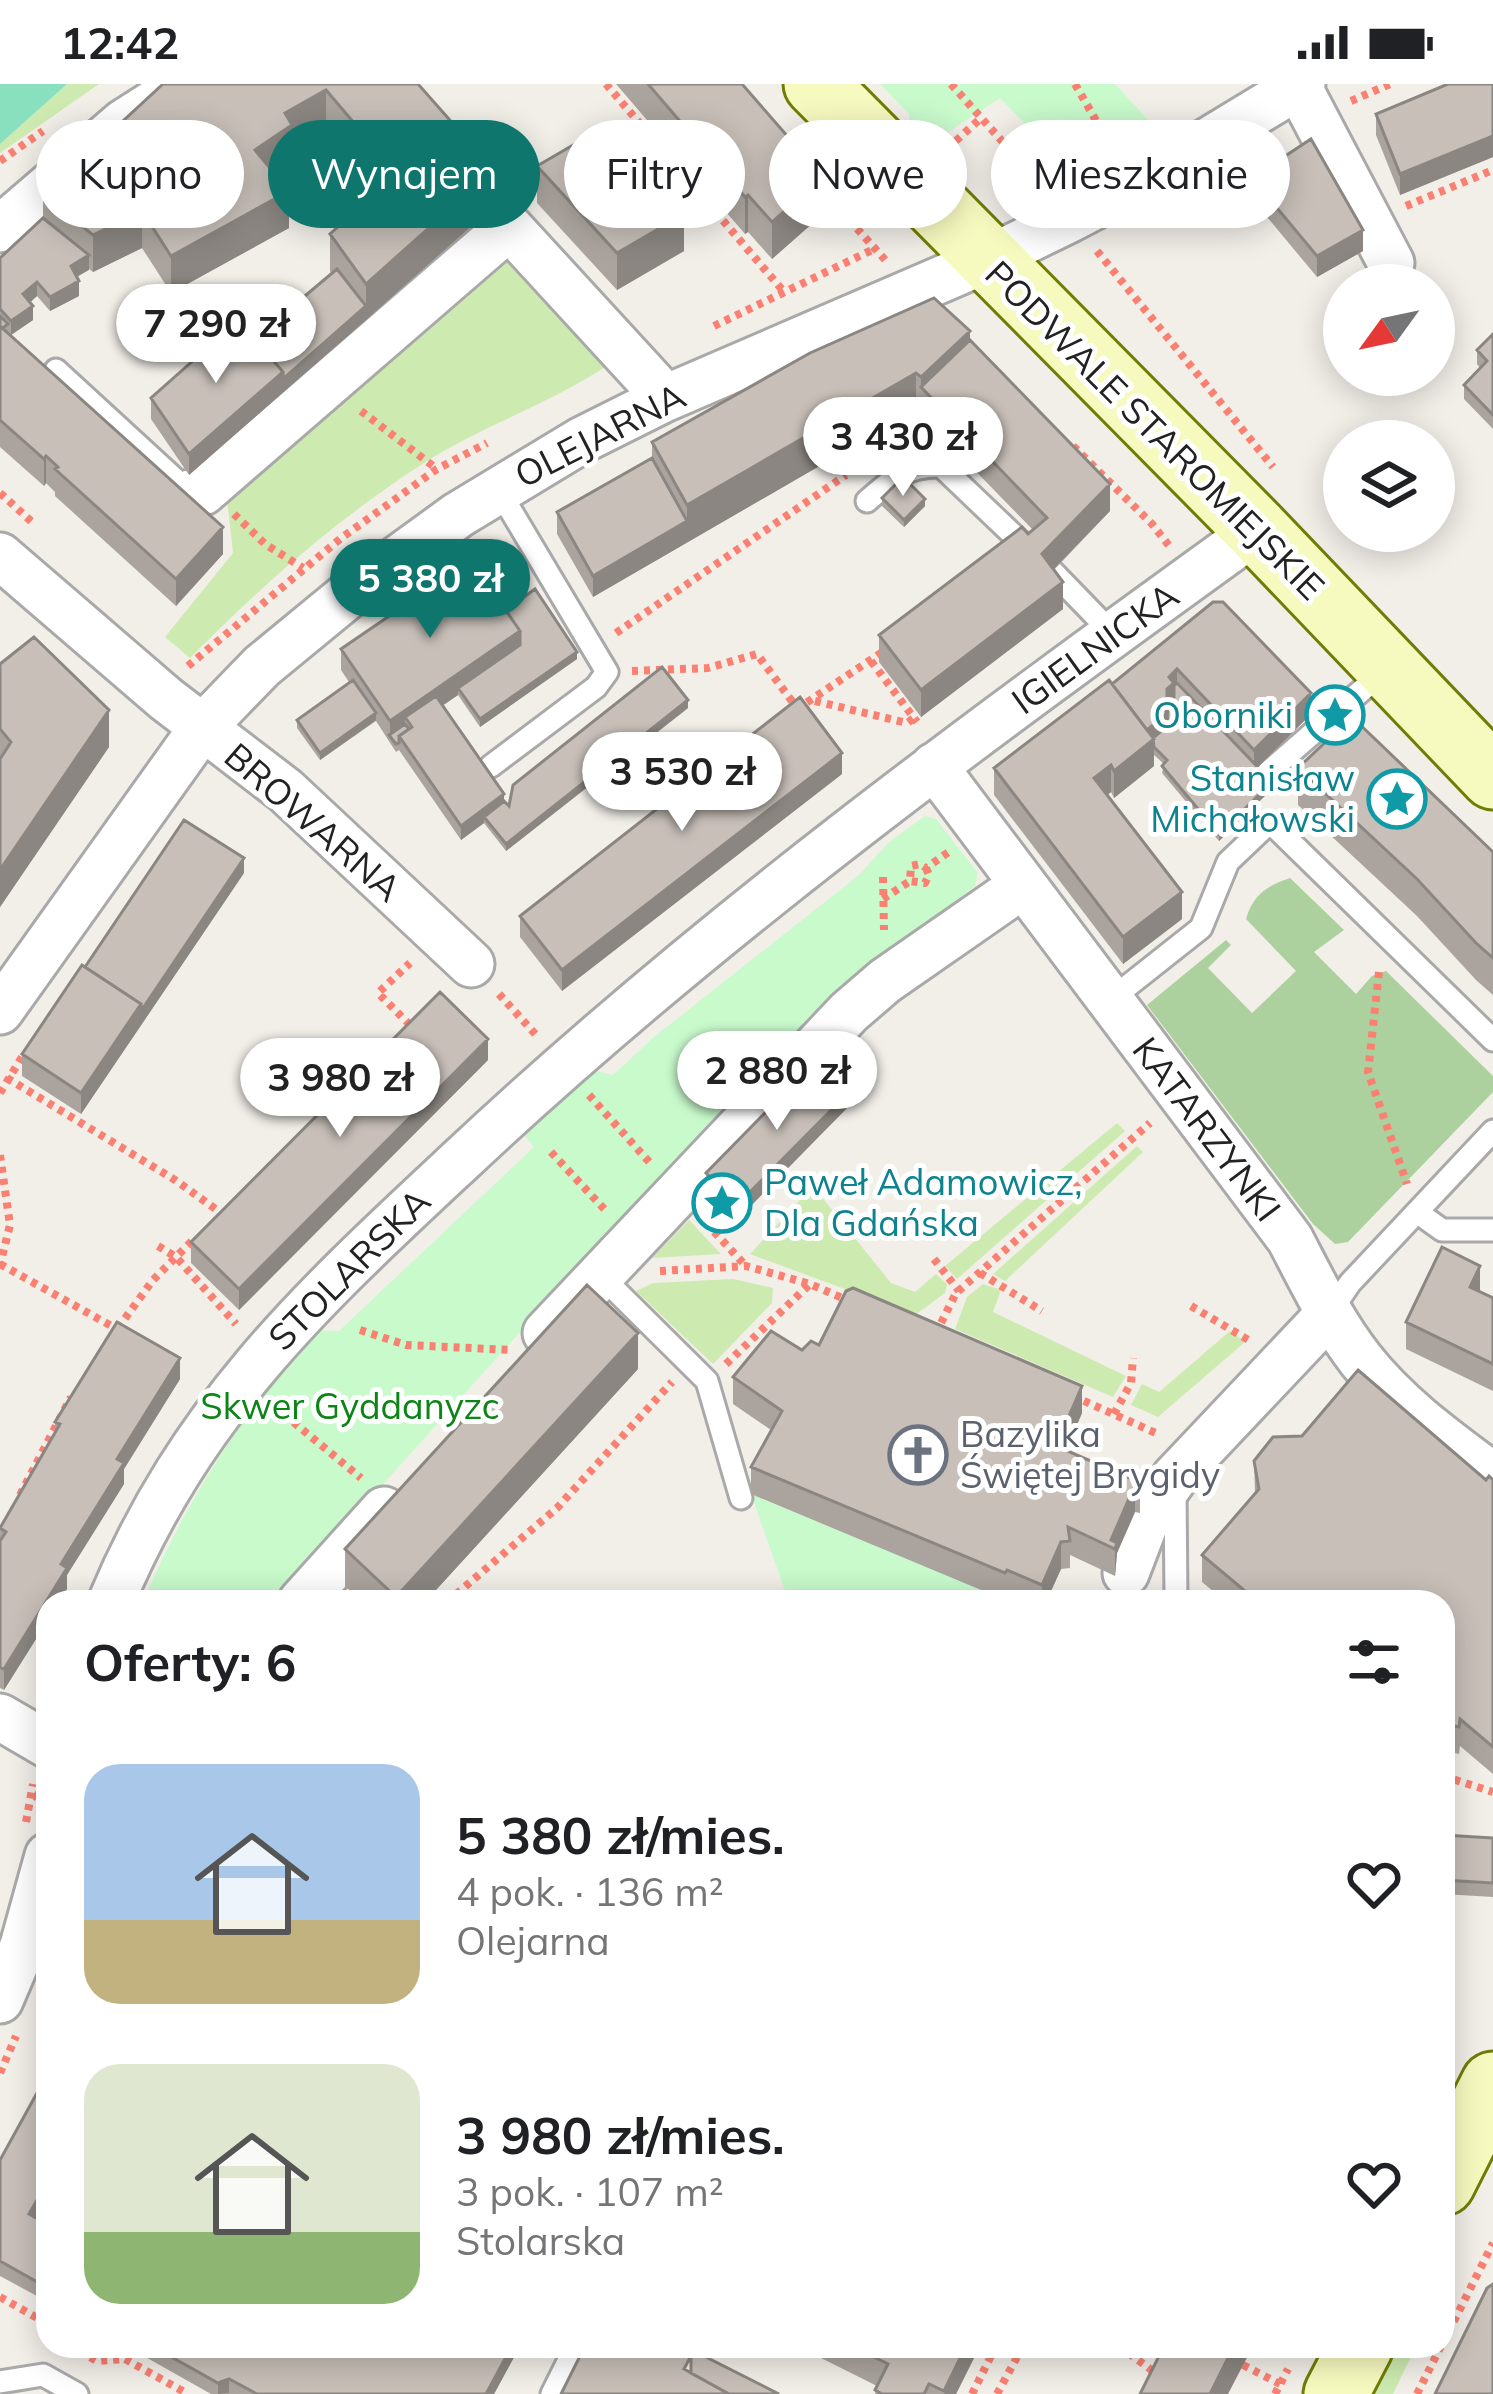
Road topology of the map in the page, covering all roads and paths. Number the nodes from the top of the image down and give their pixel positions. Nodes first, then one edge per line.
1 (184, 84) edge
2 (606, 84) edge
3 (816, 84) edge
4 (951, 84) edge
5 (1075, 84) edge
6 (1300, 85) edge
7 (1235, 101) edge
8 (1096, 120) edge
9 (991, 129) edge
10 (1493, 170) edge
11 (1405, 206) edge
12 (855, 228) edge
13 (0, 229) edge
14 (858, 231) dead end
15 (874, 249) dead end
16 (1096, 250) dead end
17 (986, 260) junction
18 (1391, 263) dead end
19 (784, 292) junction
20 (634, 364) junction
21 (56, 370) edge
22 (326, 384) junction
23 (666, 398) junction
24 (496, 438) dead end
25 (1070, 443) edge
26 (437, 470) junction
27 (1275, 470) dead end
28 (899, 473) junction
29 (201, 489) junction
30 (497, 489) junction
31 (0, 493) edge
32 (867, 501) dead end
33 (34, 525) dead end
34 (1257, 530) junction
35 (1171, 548) dead end
36 (0, 556) edge
37 (303, 568) junction
38 (65, 612) junction
39 (1113, 634) junction
40 (28, 643) edge
41 (890, 646) edge
42 (595, 647) junction
43 (172, 651) dead end
44 (871, 661) junction
45 (1388, 667) junction
46 (607, 672) junction
47 (814, 701) junction
48 (798, 709) junction
49 (914, 718) junction
50 (781, 721) edge
51 (810, 724) edge
52 (202, 728) junction
53 (931, 750) junction
54 (490, 766) edge
55 (1266, 774) edge
56 (1493, 777) edge
57 (883, 877) dead end
58 (910, 881) dead end
59 (1023, 885) junction
60 (884, 898) junction
61 (1383, 935) junction
62 (884, 936) dead end
63 (456, 949) junction
64 (1110, 1000) junction
65 (0, 1011) edge
66 (410, 1025) junction
67 (1493, 1040) edge
68 (393, 1041) edge
69 (7, 1078) dead end
70 (575, 1079) junction
71 (1493, 1131) edge
72 (1131, 1138) dead end
73 (551, 1152) dead end
74 (0, 1155) edge
75 (664, 1178) dead end
76 (236, 1198) edge
77 (1417, 1212) junction
78 (221, 1213) junction
79 (702, 1220) dead end
80 (619, 1225) dead end
81 (1493, 1230) edge
82 (158, 1246) dead end
83 (176, 1257) junction
84 (934, 1259) dead end
85 (0, 1264) edge
86 (746, 1266) junction
87 (643, 1273) dead end
88 (980, 1273) junction
89 (598, 1274) junction
90 (810, 1284) junction
91 (959, 1291) junction
92 (1191, 1306) dead end
93 (868, 1309) edge
94 (1042, 1311) dead end
95 (1329, 1314) junction
96 (116, 1327) junction
97 (241, 1330) dead end
98 (360, 1330) dead end
99 (133, 1337) edge
100 (947, 1342) edge
101 (105, 1343) edge
102 (1262, 1348) dead end
103 (523, 1358) joint
104 (1133, 1358) dead end
105 (689, 1363) junction
106 (707, 1381) junction
107 (1052, 1387) edge
108 (74, 1392) edge
109 (261, 1396) dead end
110 (1114, 1414) junction
111 (1160, 1435) dead end
112 (1493, 1476) edge
113 (1175, 1478) junction
114 (398, 1495) joint
115 (741, 1498) dead end
116 (10, 1513) edge
117 (1121, 1585) edge
118 (118, 1590) edge
119 (312, 1590) edge
120 (461, 1590) edge
121 (1176, 1590) edge
122 (0, 1717) edge
123 (36, 1737) edge
124 (1455, 1780) edge
125 (1493, 1792) edge
126 (33, 1794) dead end
127 (36, 1797) edge
128 (30, 1875) edge
129 (35, 1953) edge
130 (0, 2000) edge
131 (1493, 2084) edge
132 (1455, 2159) edge
133 (1493, 2242) edge
134 (0, 2297) edge
135 (36, 2317) edge
136 (1455, 2318) edge
137 (91, 2358) edge
138 (570, 2358) edge
139 (990, 2358) edge
140 (1017, 2358) edge
141 (1136, 2358) edge
142 (1346, 2358) edge
143 (1435, 2358) edge
144 (1243, 2365) dead end
145 (1166, 2380) edge
146 (0, 2382) edge
147 (1308, 2389) edge
148 (77, 2394) edge
149 (188, 2394) edge
150 (552, 2394) edge
151 (971, 2394) edge
152 (998, 2394) edge
153 (1417, 2394) edge

1 - 13 street
2 - 19 path
3 - 17 street, PODWALE STAROMIEJSKIE
4 - 9 path
5 - 8 path
6 - 7 street, OLEJARNA
6 - 18 street
7 - 17 street, OLEJARNA
10 - 11 path
12 - 14 path
15 - 19 path
16 - 27 path
17 - 23 street, OLEJARNA
17 - 34 street, PODWALE STAROMIEJSKIE
19 - 20 path
20 - 22 street
20 - 23 street
21 - 29 lane
22 - 26 path
22 - 29 street
23 - 30 street, OLEJARNA
24 - 26 path
25 - 35 path
26 - 37 path
28 - 32 lane
28 - 39 lane
28 - 42 path
29 - 37 path
30 - 42 lane
30 - 52 street, OLEJARNA
31 - 33 path
34 - 39 street, IGIELNICKA
34 - 45 street, PODWALE STAROMIEJSKIE
36 - 38 street
37 - 43 path
38 - 40 street
38 - 52 street
39 - 53 street, IGIELNICKA
41 - 44 path
42 - 46 lane
44 - 47 path
44 - 49 path
45 - 55 lane
45 - 56 street, PODWALE STAROMIEJSKIE
46 - 48 path
46 - 54 lane
47 - 48 path
47 - 49 path
48 - 50 path
48 - 51 path
49 - 53 path
52 - 63 street, BROWARNA
52 - 65 street, BROWARNA
53 - 59 street, KATARZYNKI
53 - 70 street, STOLARSKA
57 - 60 path
58 - 60 path
59 - 64 street, KATARZYNKI
59 - 89 street
60 - 62 path
61 - 64 lane
61 - 67 lane
61 - 77 path
63 - 66 path
63 - 66 path
63 - 70 path
64 - 95 street, KATARZYNKI
66 - 68 path
69 - 78 path
70 - 75 path
70 - 118 street, STOLARSKA
71 - 77 lane
72 - 88 path
73 - 80 path
74 - 85 path
76 - 78 path
77 - 81 lane
77 - 95 lane
78 - 83 path
79 - 86 path
82 - 83 path
83 - 96 path
83 - 97 path
84 - 91 path
85 - 96 path
86 - 87 path
86 - 90 path
88 - 91 path
88 - 94 path
89 - 103 street
89 - 105 lane
90 - 93 path
90 - 106 path
91 - 100 path
92 - 102 path
95 - 112 street, KATARZYNKI
95 - 113 street
96 - 99 path
96 - 101 path
98 - 103 path
104 - 110 path
105 - 106 lane
105 - 120 path
106 - 115 lane
107 - 110 path
108 - 116 path
109 - 114 path
110 - 111 path
113 - 117 street
113 - 121 lane
114 - 119 street
122 - 123 street
124 - 125 path
126 - 127 path
128 - 129 street
129 - 130 street
131 - 132 street
133 - 136 path
134 - 135 path
137 - 149 path
138 - 150 lane
139 - 151 path
140 - 152 path
141 - 145 path
142 - 147 street
143 - 153 path
144 - 147 path
146 - 148 lane

